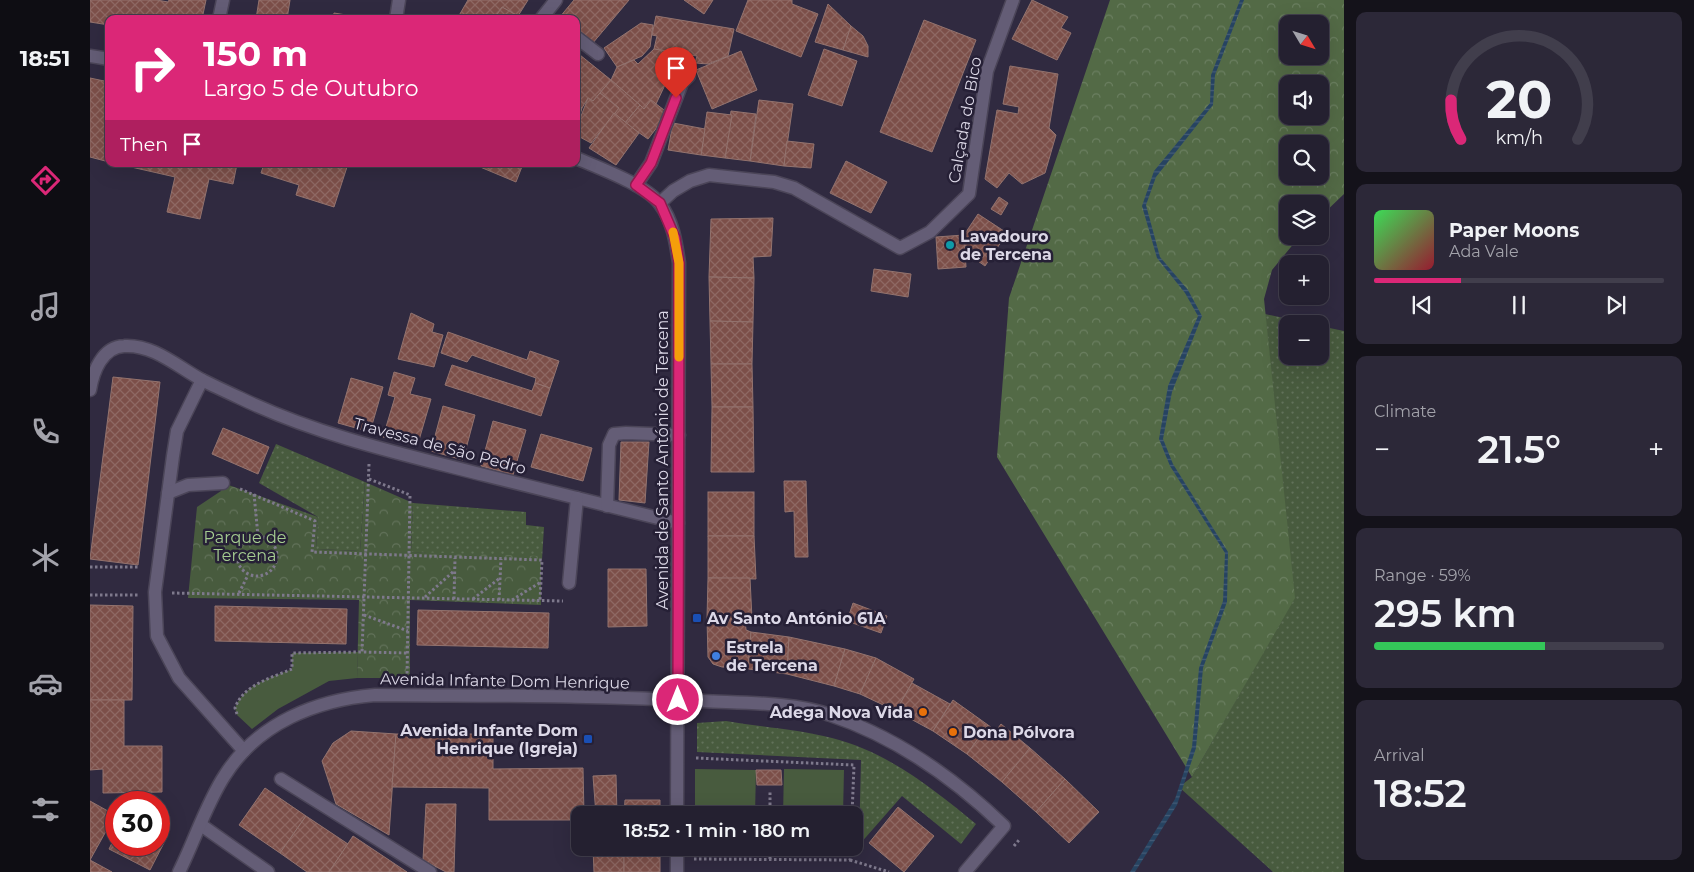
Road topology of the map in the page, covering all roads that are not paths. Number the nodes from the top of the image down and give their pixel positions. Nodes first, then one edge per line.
1 (223, 0) edge
2 (399, 0) edge
3 (556, 0) edge
4 (1013, 0) edge
5 (221, 15) edge
6 (397, 15) edge
7 (548, 15) edge
8 (580, 40) edge
9 (598, 54) dead end
10 (90, 56) edge
11 (105, 58) edge
12 (689, 76) dead end
13 (580, 160) edge
14 (636, 185) junction
15 (660, 203) junction
16 (202, 380) junction
17 (90, 390) edge
18 (679, 435) junction
19 (223, 483) road end
20 (168, 492) junction
21 (577, 498) junction
22 (607, 506) junction
23 (678, 523) junction
24 (569, 583) road end
25 (678, 700) junction
26 (244, 751) junction
27 (281, 779) dead end
28 (677, 806) edge
29 (201, 825) junction
30 (677, 856) edge
31 (179, 872) edge
32 (268, 872) edge
33 (430, 872) edge
34 (677, 872) edge
35 (965, 872) edge

1 - 5 street
2 - 6 street
3 - 7 street
4 - 15 street, Calçada do Bico
8 - 9 street
10 - 11 street
12 - 14 street
13 - 14 street, Avenida de Santo António de Tercena
14 - 15 street, Avenida de Santo António de Tercena
15 - 18 street, Avenida de Santo António de Tercena
16 - 17 street, Travessa de São Pedro
16 - 20 street
16 - 21 street, Travessa de São Pedro
18 - 22 street
18 - 23 street, Avenida de Santo António de Tercena
19 - 20 street
20 - 26 street
21 - 22 street, Travessa de São Pedro
21 - 24 street
22 - 23 street, Travessa de São Pedro
23 - 25 street, Avenida de Santo António de Tercena
25 - 26 street, Avenida Infante Dom Henrique
25 - 28 street, Avenida de Santo António de Tercena
25 - 35 street, Avenida Infante Dom Henrique
26 - 29 street, Avenida Infante Dom Henrique
27 - 33 street
29 - 31 street, Avenida Infante Dom Henrique
29 - 32 street
30 - 34 street

